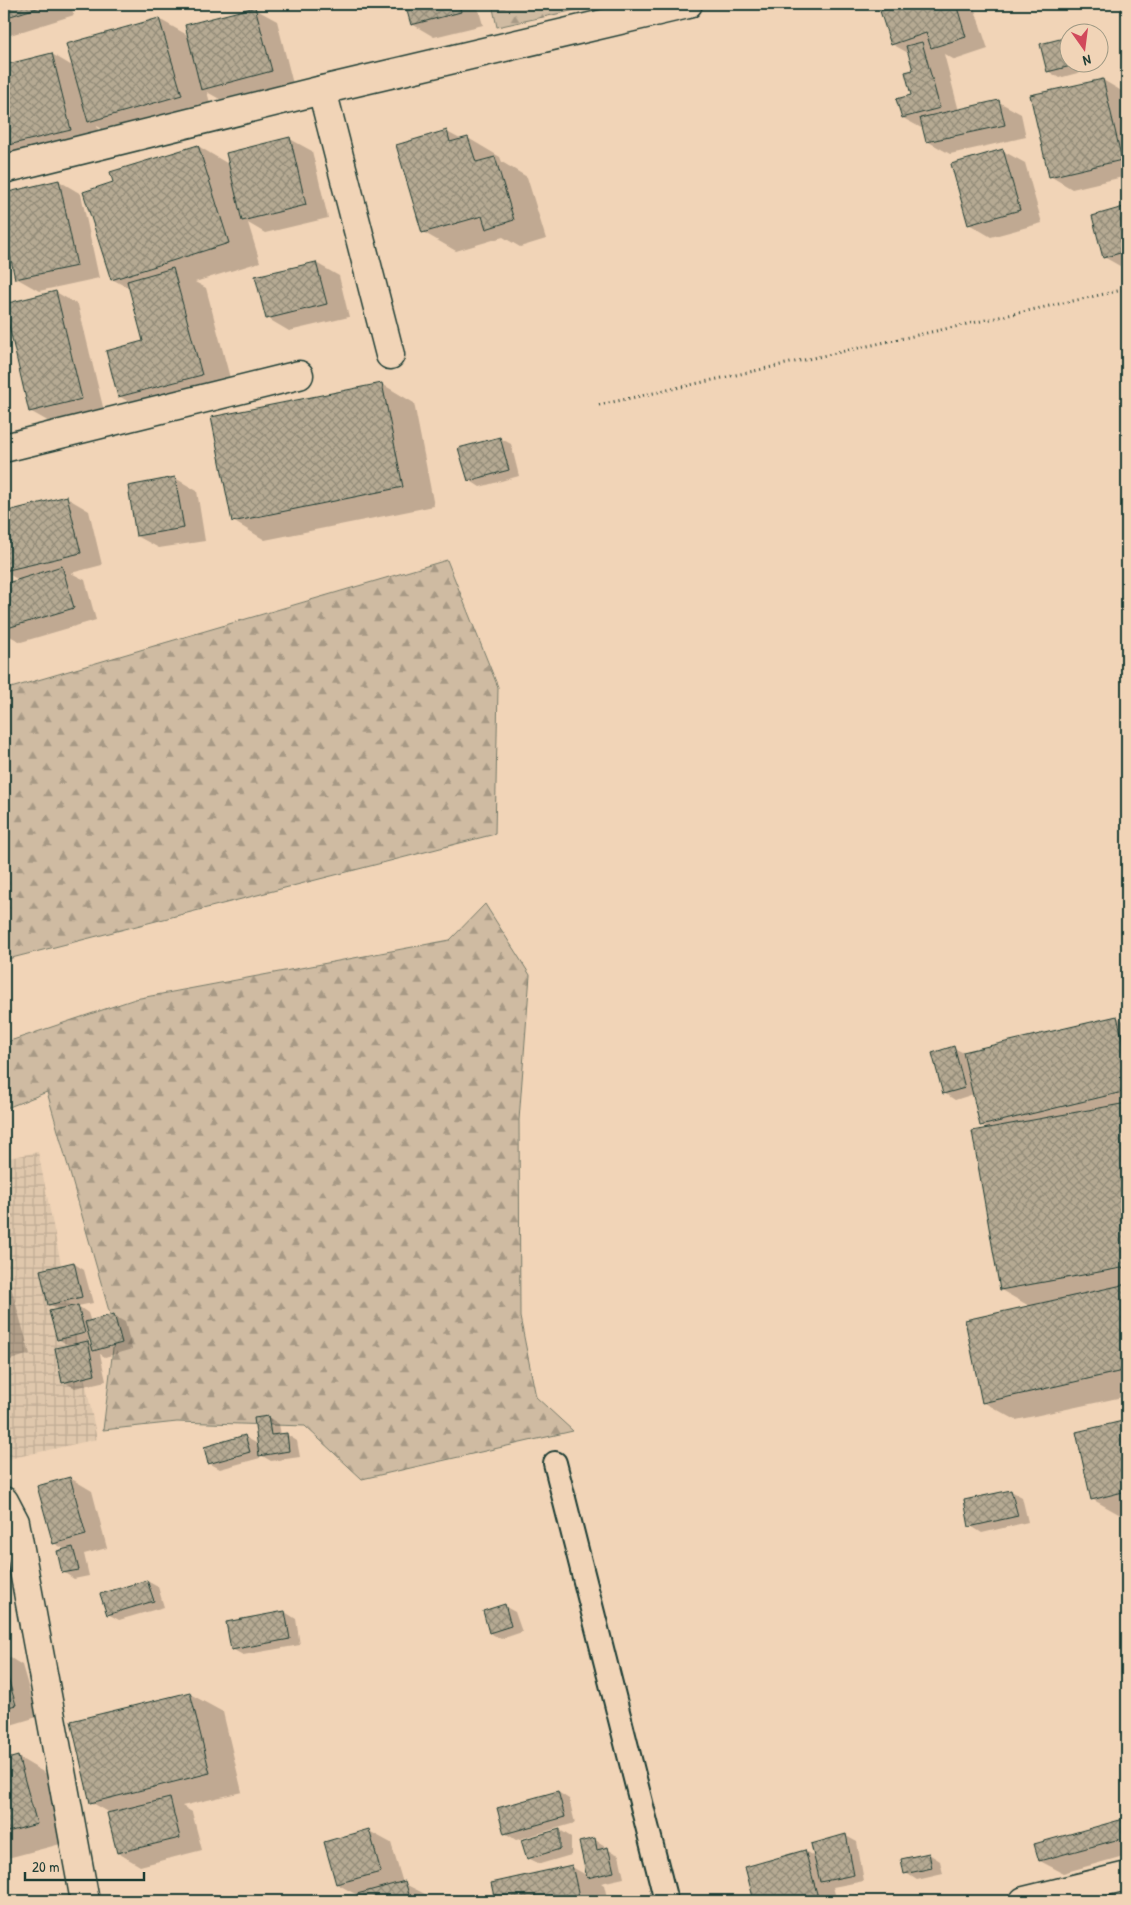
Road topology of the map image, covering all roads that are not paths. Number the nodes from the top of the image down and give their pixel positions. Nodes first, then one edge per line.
1 (688, 4) edge
2 (322, 90) junction
3 (4, 169) edge
4 (390, 355) dead end
5 (299, 375) dead end
6 (4, 448) edge
7 (555, 1463) dead end
8 (4, 1501) edge
9 (1127, 1876) edge
10 (85, 1901) edge
11 (666, 1901) edge
12 (1024, 1901) edge

1 - 2 street
2 - 3 street
2 - 4 street
5 - 6 street
7 - 11 lane
8 - 10 street
9 - 12 street

